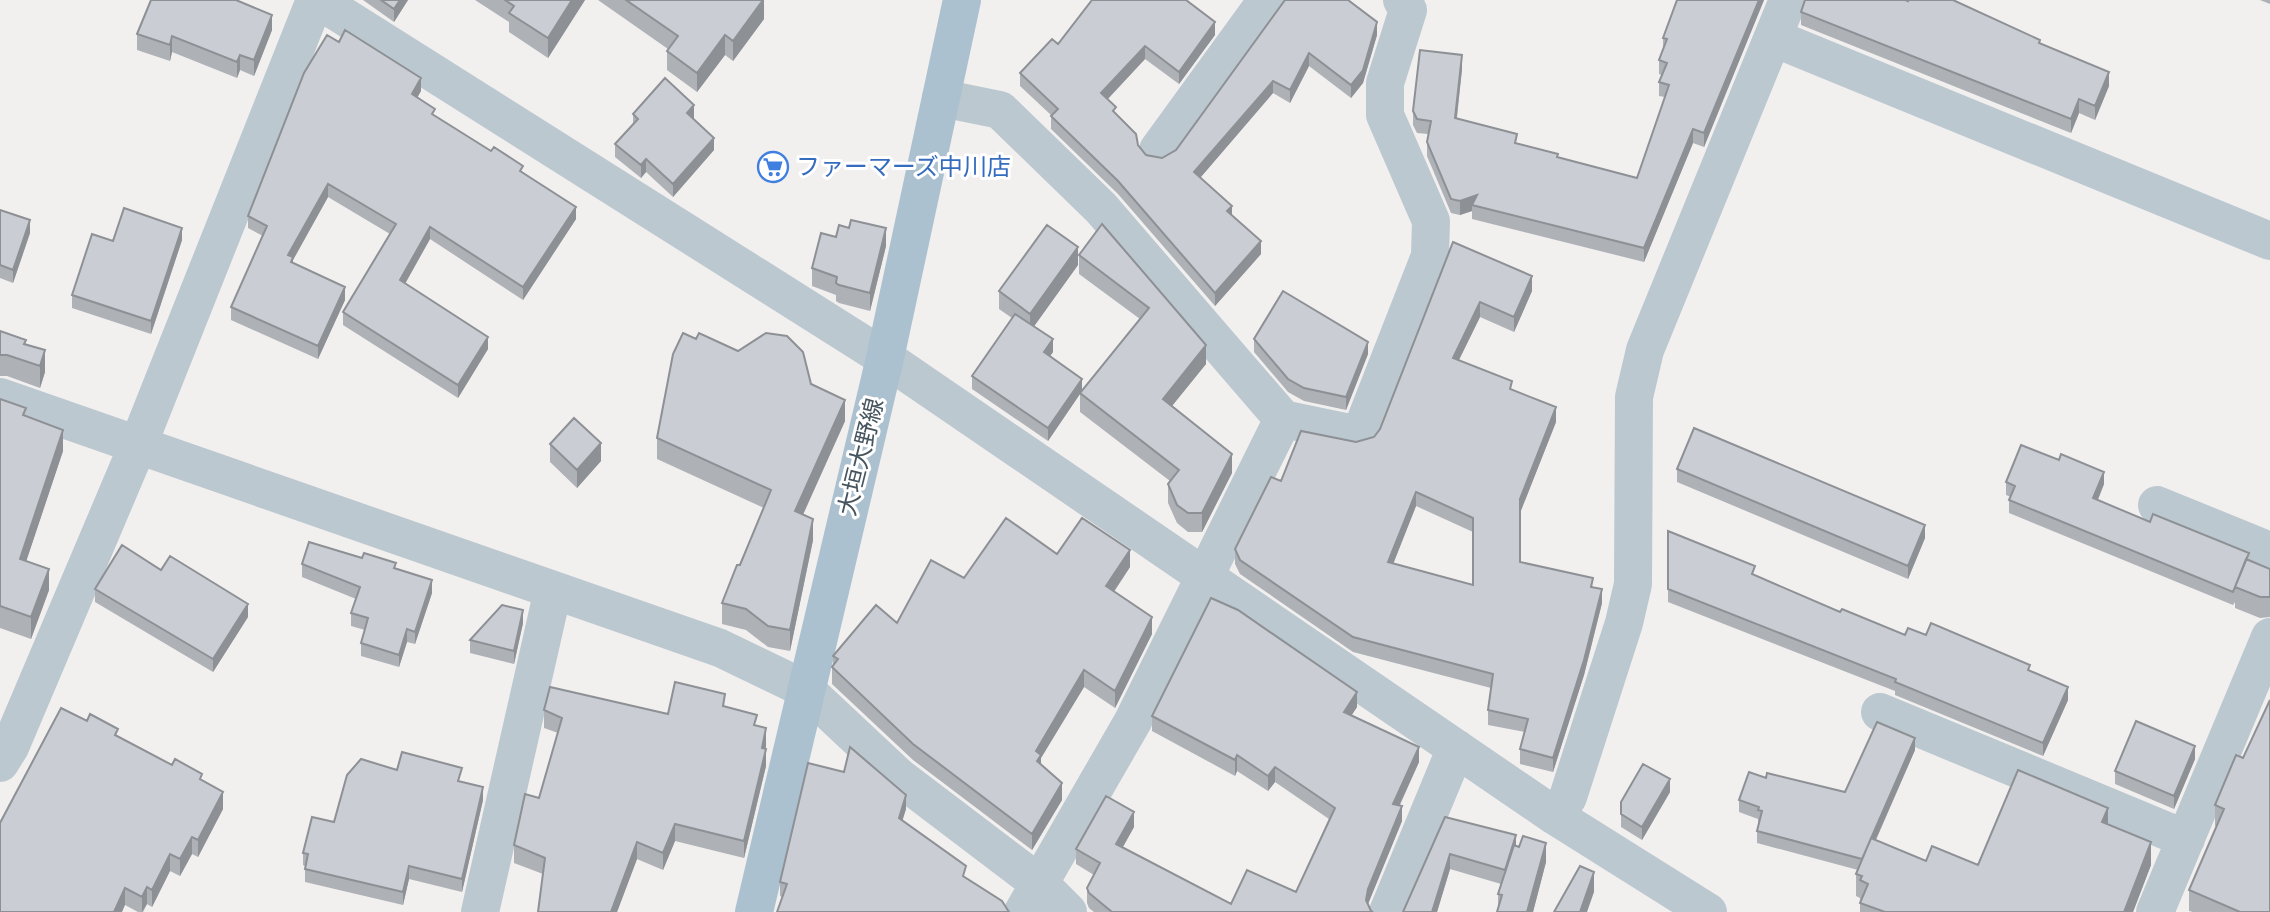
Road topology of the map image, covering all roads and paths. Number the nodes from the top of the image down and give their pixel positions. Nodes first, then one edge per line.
1 (316, 0) edge
2 (962, 0) edge
3 (1267, 0) edge
4 (1402, 0) edge
5 (1788, 0) edge
6 (1774, 38) junction
7 (941, 98) junction
8 (1158, 150) dead end
9 (2270, 242) edge
10 (885, 358) junction
11 (0, 397) edge
12 (1283, 419) junction
13 (138, 445) junction
14 (2157, 505) dead end
15 (2270, 551) edge
16 (1204, 577) junction
17 (554, 590) junction
18 (2270, 637) edge
19 (805, 689) junction
20 (1880, 712) dead end
21 (1456, 748) junction
22 (0, 763) edge
23 (1555, 816) junction
24 (2186, 839) junction
25 (1031, 898) edge
26 (1704, 911) edge
27 (480, 912) edge
28 (754, 912) edge
29 (1068, 912) edge
30 (1388, 912) edge
31 (2155, 912) edge

1 - 10 street
1 - 13 street
2 - 7 main road, 大垣大野線
3 - 8 street
4 - 12 street
5 - 6 street
6 - 9 street
6 - 23 street
7 - 10 main road, 大垣大野線
7 - 12 street
10 - 16 street
10 - 19 main road, 大垣大野線
11 - 13 street
12 - 16 street
13 - 17 street
13 - 22 street
14 - 15 street
16 - 21 street
16 - 25 street
17 - 19 street
17 - 27 street
18 - 24 street
19 - 25 street
19 - 28 main road, 大垣大野線
20 - 24 street
21 - 23 street
21 - 30 street
23 - 26 street
24 - 31 street
25 - 29 street

